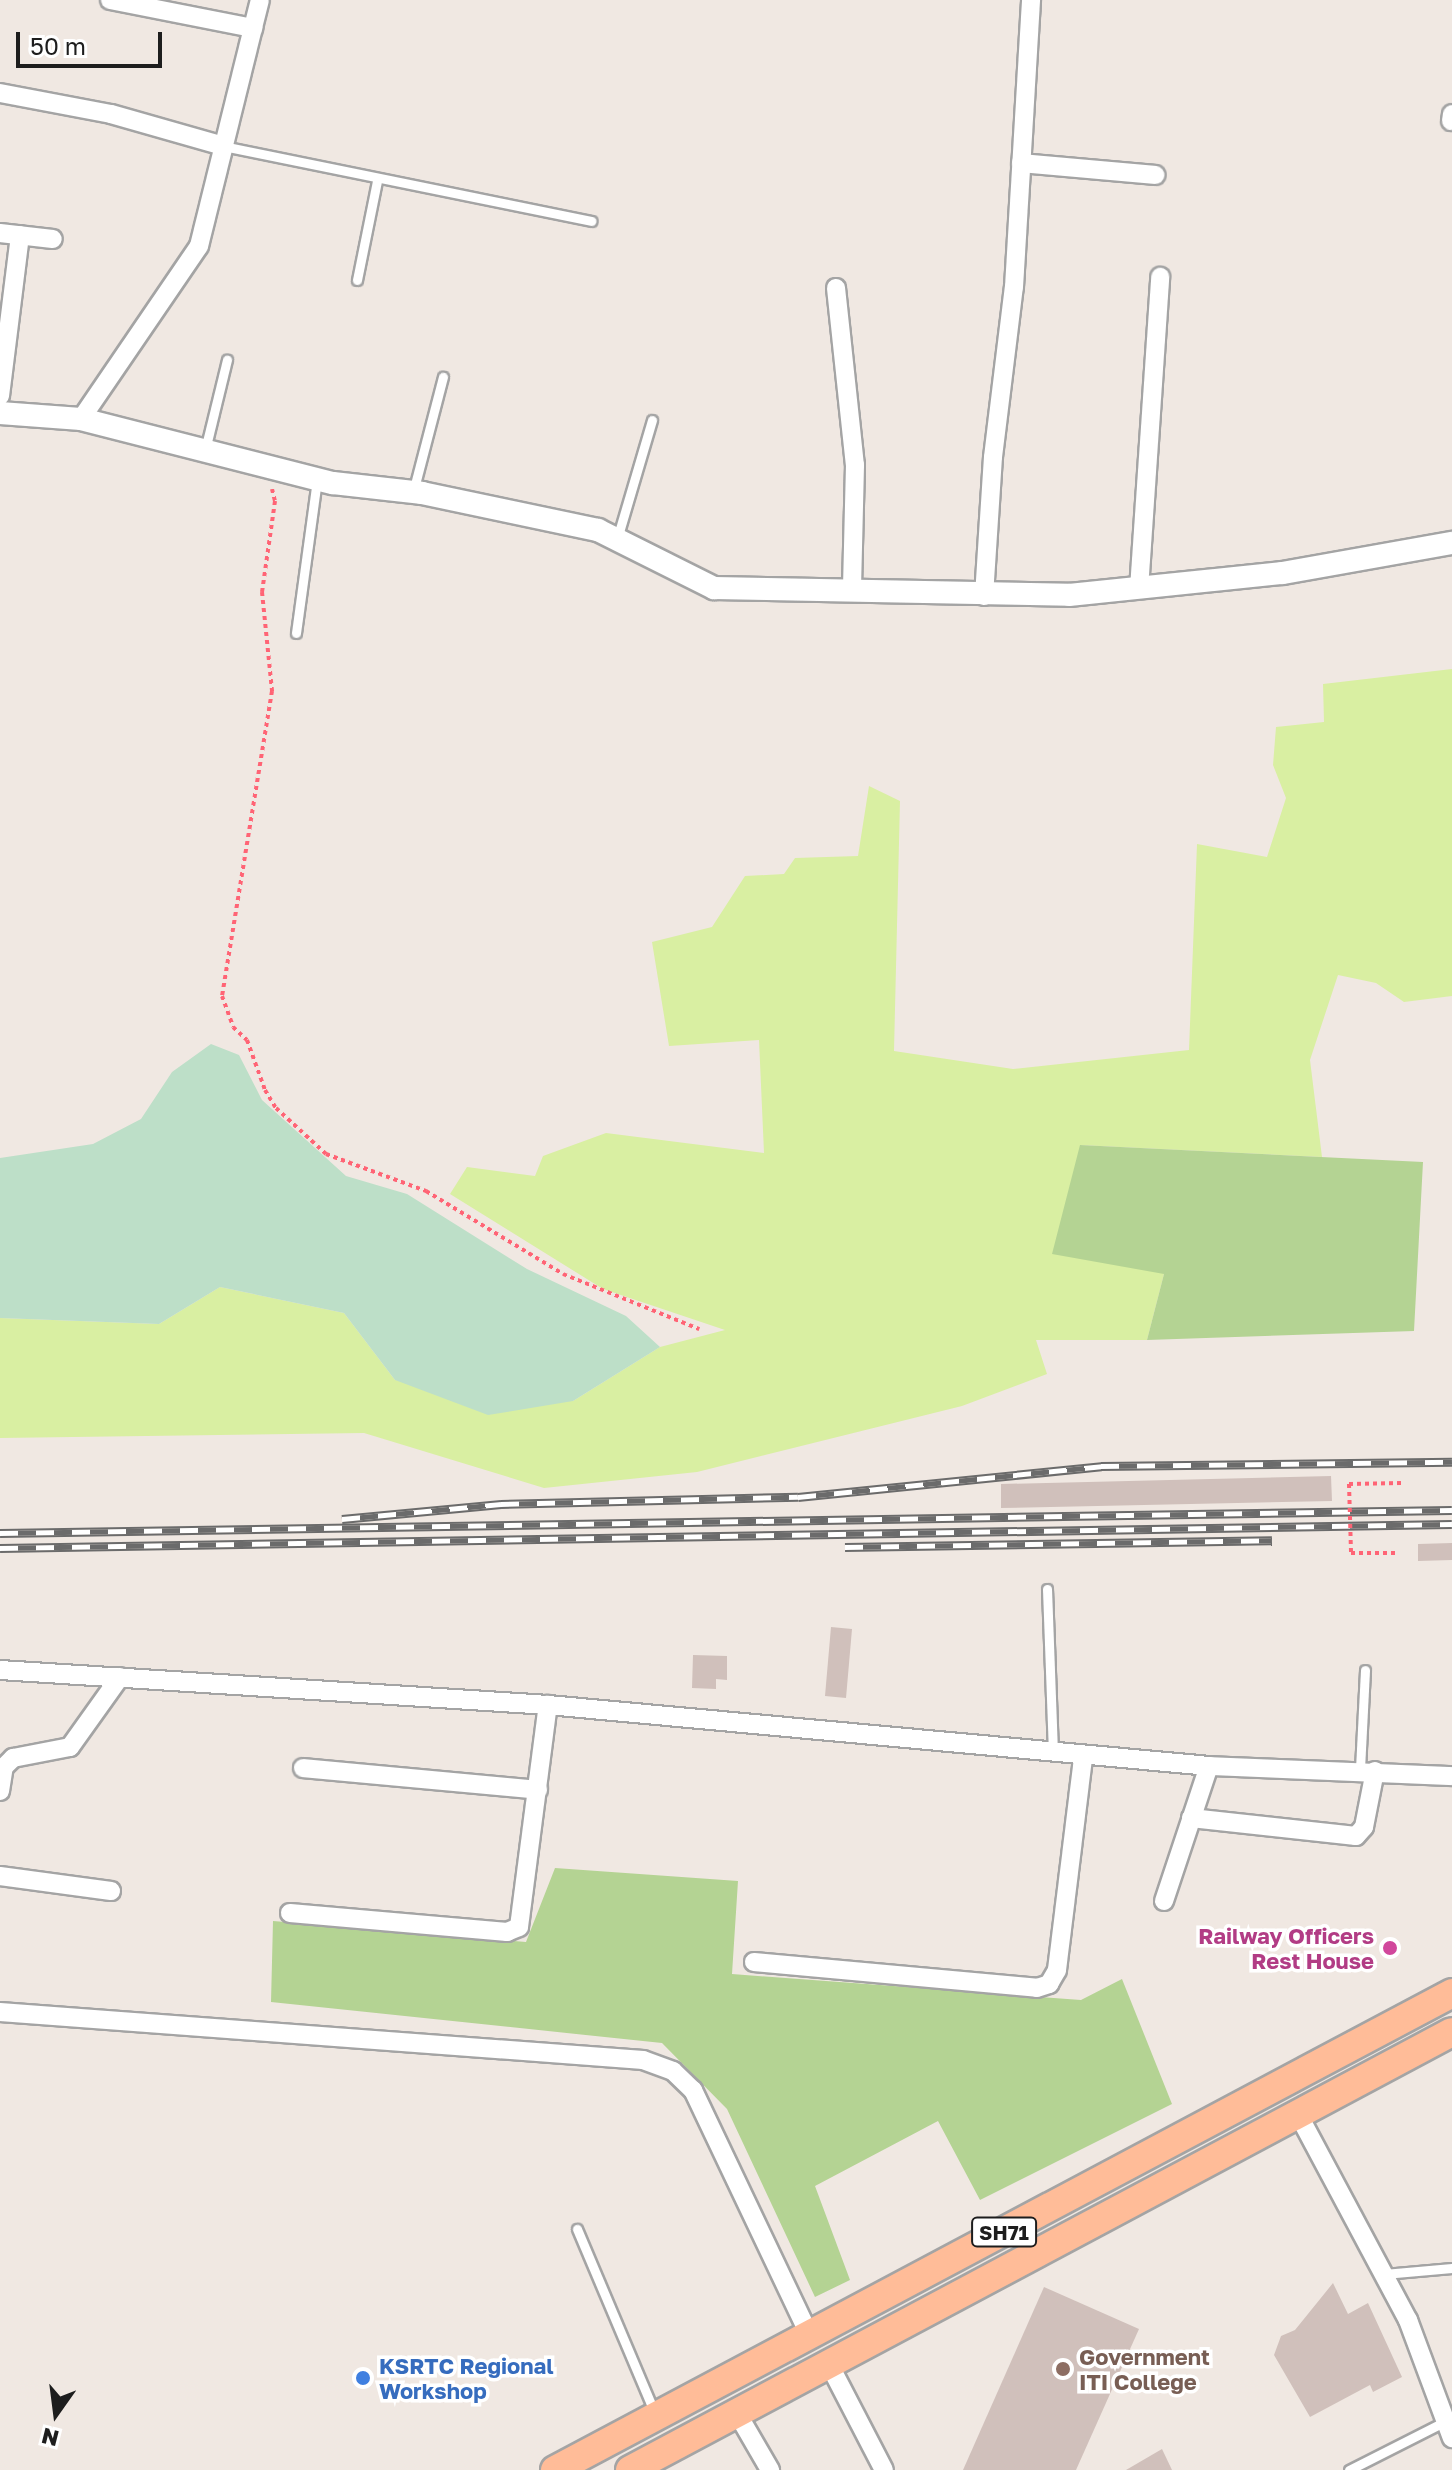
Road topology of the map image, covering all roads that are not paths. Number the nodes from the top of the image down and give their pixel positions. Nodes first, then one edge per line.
1 (110, 0) edge
2 (260, 0) edge
3 (1031, 0) edge
4 (253, 28) junction
5 (0, 93) edge
6 (223, 146) junction
7 (1021, 163) junction
8 (1155, 175) dead end
9 (377, 181) junction
10 (591, 221) dead end
11 (0, 233) edge
12 (20, 235) junction
13 (53, 239) dead end
14 (1160, 277) dead end
15 (357, 280) dead end
16 (836, 288) dead end
17 (227, 360) dead end
18 (443, 377) dead end
19 (0, 396) edge
20 (0, 413) edge
21 (81, 419) junction
22 (652, 420) dead end
23 (205, 452) junction
24 (317, 479) junction
25 (413, 492) junction
26 (616, 540) junction
27 (1452, 543) edge
28 (852, 588) junction
29 (1139, 589) junction
30 (984, 596) junction
31 (296, 633) dead end
32 (1047, 1589) dead end
33 (0, 1670) edge
34 (1365, 1670) dead end
35 (120, 1677) junction
36 (548, 1705) junction
37 (1053, 1754) junction
38 (1083, 1757) junction
39 (1209, 1766) junction
40 (303, 1768) dead end
41 (1368, 1770) junction
42 (1452, 1776) edge
43 (538, 1790) junction
44 (0, 1791) edge
45 (1191, 1818) junction
46 (0, 1876) edge
47 (111, 1891) dead end
48 (1164, 1901) dead end
49 (290, 1913) dead end
50 (754, 1962) dead end
51 (1452, 1993) edge
52 (0, 2012) edge
53 (1452, 2032) edge
54 (1315, 2065) junction
55 (1332, 2096) junction
56 (1298, 2114) junction
57 (577, 2229) dead end
58 (1452, 2268) edge
59 (1383, 2274) junction
60 (810, 2336) junction
61 (829, 2364) junction
62 (662, 2411) junction
63 (737, 2413) junction
64 (1449, 2430) edge
65 (685, 2441) junction
66 (555, 2470) edge
67 (630, 2470) edge
68 (770, 2470) edge
69 (884, 2470) edge
70 (1349, 2470) edge

1 - 4 street
2 - 4 street
3 - 7 street
4 - 6 street
5 - 6 street
6 - 9 lane
6 - 21 street
7 - 8 street
7 - 30 street
9 - 10 lane
9 - 15 lane
11 - 12 street
12 - 13 street
12 - 19 street
14 - 29 street
16 - 28 street
17 - 23 lane
18 - 25 lane
20 - 21 street
21 - 23 street
22 - 26 lane
23 - 24 street
24 - 25 street
24 - 31 lane
25 - 26 street
26 - 28 street
27 - 29 street
28 - 30 street
29 - 30 street
32 - 37 lane
33 - 35 street
34 - 41 lane
35 - 36 street
35 - 44 street
36 - 37 street
36 - 43 street
37 - 38 street
38 - 39 street
38 - 50 street
39 - 41 street
39 - 45 street
40 - 43 street
41 - 42 street
41 - 45 street
43 - 49 street
45 - 48 street
46 - 47 street
51 - 54 main road, SH71
52 - 60 street
53 - 55 main road, SH71
54 - 55 main road
54 - 60 main road, SH71
55 - 56 main road, SH71
56 - 59 street
56 - 61 main road, SH71
57 - 62 lane
58 - 59 lane
59 - 64 street
60 - 62 main road, SH71
61 - 63 main road, SH71
61 - 69 street
62 - 65 main road
62 - 66 main road, SH71
63 - 65 main road, SH71
63 - 68 street
64 - 70 lane
65 - 67 main road, SH71

